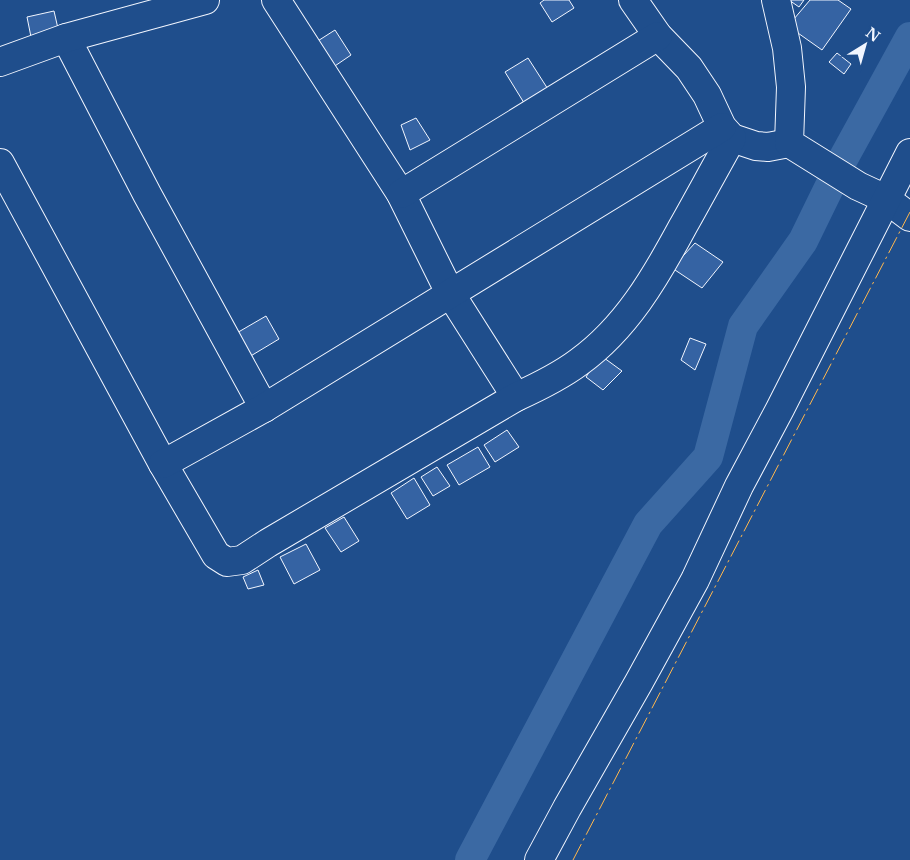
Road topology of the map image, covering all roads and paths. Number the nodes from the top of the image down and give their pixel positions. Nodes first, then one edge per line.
1 (205, 0) edge
2 (276, 0) edge
3 (633, 0) edge
4 (776, 0) edge
5 (658, 36) junction
6 (66, 38) junction
7 (0, 62) edge
8 (727, 132) junction
9 (799, 149) junction
10 (910, 152) edge
11 (0, 163) edge
12 (401, 194) junction
13 (886, 199) junction
14 (910, 217) edge
15 (450, 293) junction
16 (516, 397) junction
17 (264, 408) junction
18 (163, 464) junction
19 (540, 860) edge

1 - 6 street
2 - 12 street
3 - 5 street
4 - 9 street
5 - 8 street
5 - 12 street
6 - 7 street
6 - 17 street
8 - 9 street
8 - 15 street
8 - 16 street
9 - 13 street
10 - 13 street
11 - 18 street
12 - 15 street
13 - 14 street
13 - 19 street
15 - 16 street
15 - 17 street
16 - 18 street
17 - 18 street

